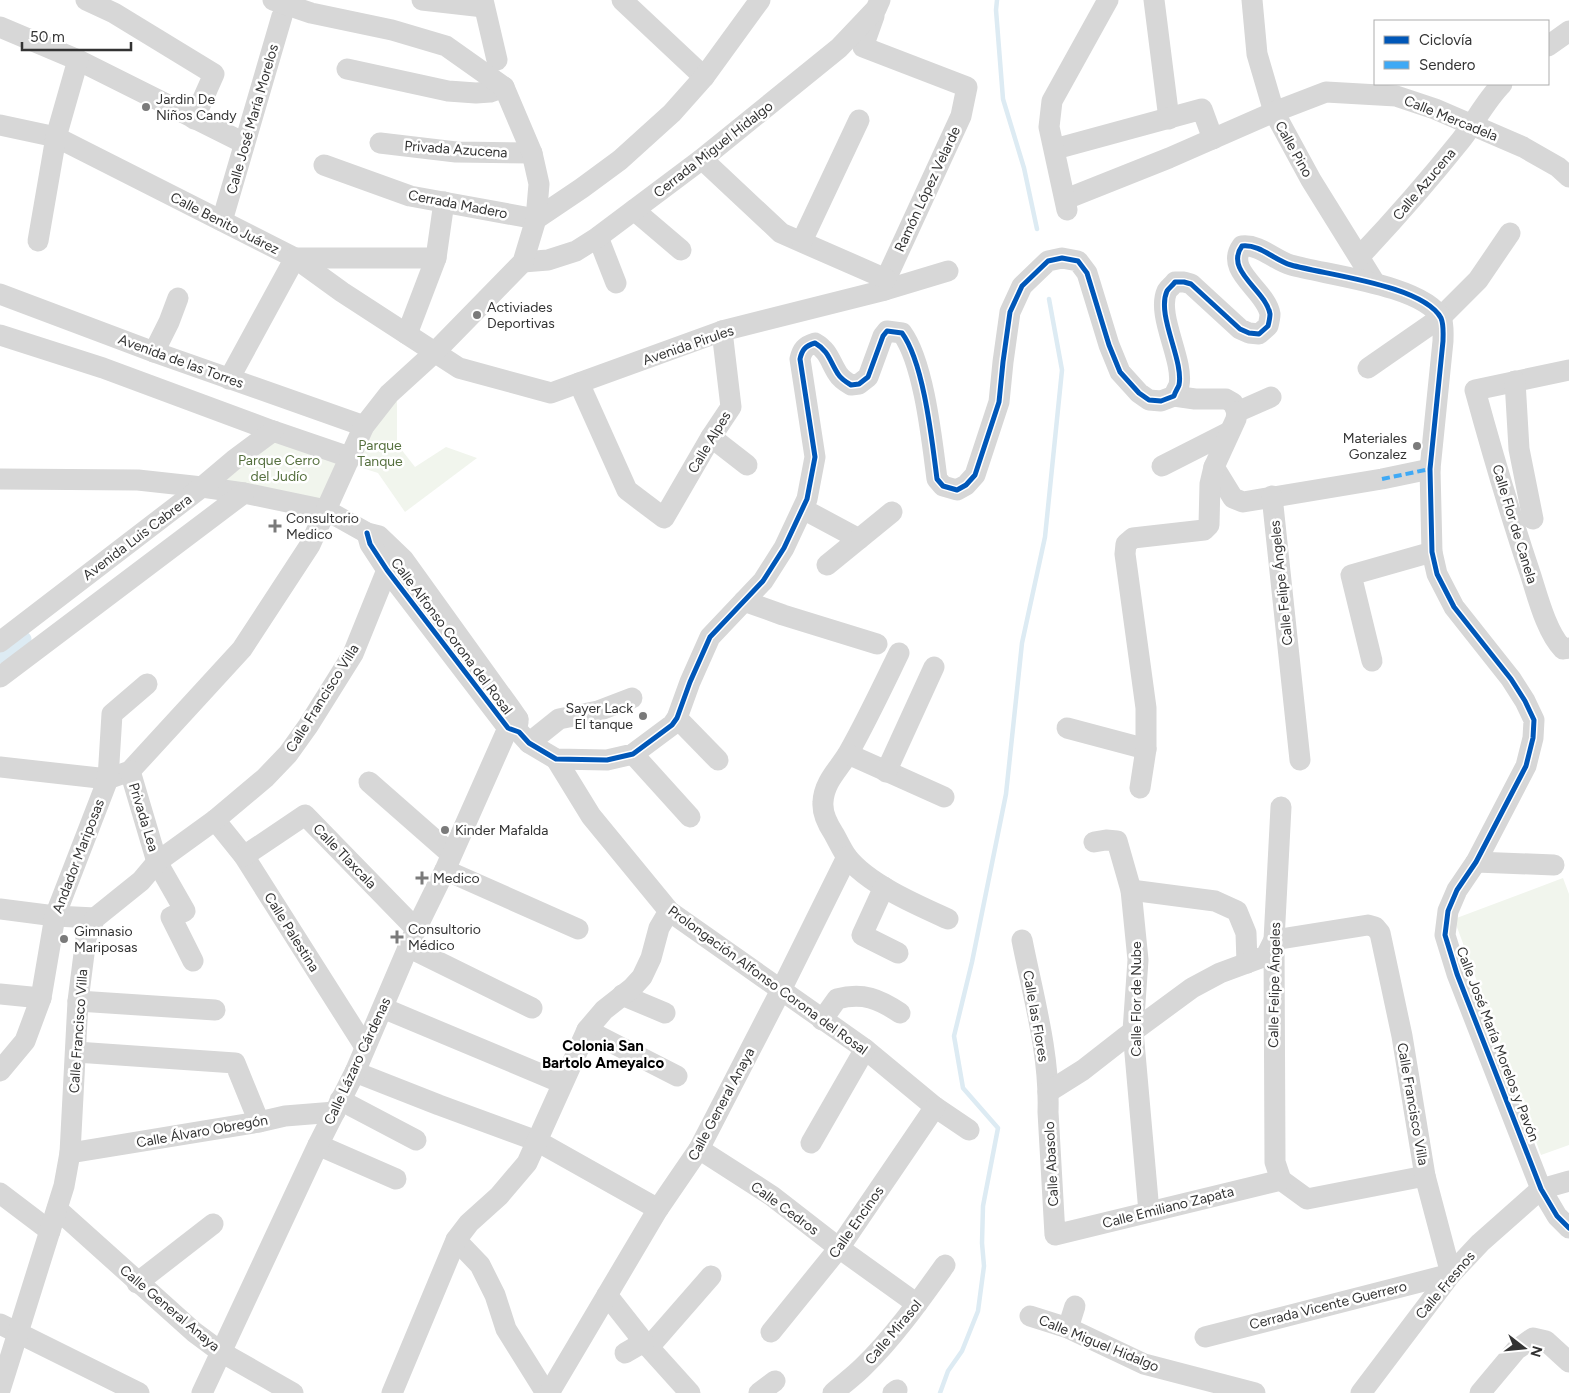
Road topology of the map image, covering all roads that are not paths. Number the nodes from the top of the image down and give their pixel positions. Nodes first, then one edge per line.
1 (86, 0) edge
2 (422, 0) edge
3 (622, 0) edge
4 (760, 0) edge
5 (1108, 0) edge
6 (1154, 0) edge
7 (1252, 0) edge
8 (484, 3) edge
9 (878, 4) edge
10 (277, 8) edge
11 (0, 27) edge
12 (1569, 31) edge
13 (1549, 45) edge
14 (78, 60) junction
15 (497, 60) dead end
16 (347, 68) dead end
17 (704, 77) junction
18 (1501, 85) edge
19 (504, 86) junction
20 (1274, 112) junction
21 (194, 119) junction
22 (1169, 119) junction
23 (859, 120) dead end
24 (0, 125) edge
25 (1472, 126) junction
26 (56, 136) junction
27 (1213, 139) junction
28 (244, 142) junction
29 (380, 143) dead end
30 (1055, 149) junction
31 (532, 153) junction
32 (702, 159) junction
33 (324, 165) dead end
34 (1569, 177) edge
35 (444, 202) junction
36 (634, 210) junction
37 (536, 219) junction
38 (222, 221) junction
39 (1510, 233) dead end
40 (598, 237) junction
41 (1073, 240) dead end
42 (38, 241) dead end
43 (802, 241) junction
44 (681, 250) dead end
45 (1360, 256) junction
46 (295, 258) junction
47 (436, 258) junction
48 (1078, 261) junction
49 (523, 262) junction
50 (948, 271) dead end
51 (616, 283) dead end
52 (1375, 283) junction
53 (885, 284) junction
54 (0, 294) edge
55 (178, 298) dead end
56 (1440, 318) junction
57 (722, 331) junction
58 (407, 334) junction
59 (0, 335) edge
60 (154, 352) junction
61 (434, 353) junction
62 (1368, 368) dead end
63 (1569, 370) edge
64 (229, 379) junction
65 (1515, 381) junction
66 (579, 383) junction
67 (1174, 396) junction
68 (1271, 397) dead end
69 (1237, 412) junction
70 (364, 426) junction
71 (273, 431) junction
72 (1229, 432) junction
73 (711, 437) junction
74 (349, 457) junction
75 (747, 465) dead end
76 (1162, 466) dead end
77 (1214, 467) junction
78 (1430, 469) junction
79 (0, 478) edge
80 (202, 487) junction
81 (244, 493) junction
82 (1272, 496) junction
83 (326, 510) junction
84 (803, 510) junction
85 (892, 512) dead end
86 (1533, 519) dead end
87 (366, 533) junction
88 (859, 539) junction
89 (1432, 552) junction
90 (827, 565) dead end
91 (386, 570) junction
92 (744, 601) junction
93 (21, 625) junction
94 (0, 642) edge
95 (877, 644) dead end
96 (42, 645) junction
97 (1569, 648) edge
98 (900, 653) dead end
99 (1372, 661) dead end
100 (934, 667) dead end
101 (0, 677) edge
102 (147, 684) dead end
103 (632, 698) dead end
104 (679, 720) junction
105 (1067, 728) dead end
106 (519, 730) junction
107 (1146, 749) junction
108 (633, 754) junction
109 (848, 754) junction
110 (556, 758) junction
111 (718, 760) dead end
112 (1300, 760) dead end
113 (0, 767) edge
114 (130, 772) junction
115 (886, 772) junction
116 (108, 779) junction
117 (369, 782) dead end
118 (1140, 788) dead end
119 (944, 797) dead end
120 (1281, 807) dead end
121 (690, 817) dead end
122 (215, 820) junction
123 (1094, 842) dead end
124 (244, 856) junction
125 (847, 857) junction
126 (157, 862) junction
127 (448, 862) junction
128 (1476, 862) junction
129 (1554, 865) dead end
130 (884, 887) junction
131 (1131, 890) junction
132 (0, 909) edge
133 (669, 910) junction
134 (55, 916) junction
135 (95, 918) junction
136 (948, 919) dead end
137 (578, 929) dead end
138 (412, 938) junction
139 (1022, 940) dead end
140 (1274, 940) junction
141 (898, 953) dead end
142 (193, 961) dead end
143 (1248, 963) junction
144 (781, 990) junction
145 (0, 994) edge
146 (622, 995) junction
147 (41, 998) junction
148 (78, 1001) junction
149 (383, 1008) junction
150 (532, 1008) dead end
151 (215, 1010) dead end
152 (665, 1013) dead end
153 (900, 1013) dead end
154 (822, 1020) junction
155 (586, 1030) junction
156 (1133, 1031) junction
157 (365, 1047) junction
158 (865, 1049) junction
159 (76, 1052) junction
160 (0, 1071) edge
161 (354, 1072) junction
162 (677, 1076) dead end
163 (562, 1083) junction
164 (1048, 1092) junction
165 (338, 1106) junction
166 (935, 1107) junction
167 (259, 1122) junction
168 (969, 1130) dead end
169 (416, 1140) dead end
170 (537, 1141) junction
171 (812, 1143) dead end
172 (318, 1145) junction
173 (699, 1149) junction
174 (70, 1153) junction
175 (1278, 1171) junction
176 (1425, 1176) junction
177 (396, 1179) dead end
178 (1569, 1181) edge
179 (1542, 1189) junction
180 (0, 1193) edge
181 (57, 1209) junction
182 (658, 1209) junction
183 (1149, 1212) junction
184 (213, 1224) dead end
185 (1569, 1228) edge
186 (50, 1231) junction
187 (1055, 1235) joint
188 (456, 1240) junction
189 (839, 1248) junction
190 (945, 1265) dead end
191 (1451, 1274) junction
192 (711, 1276) dead end
193 (138, 1283) junction
194 (606, 1295) junction
195 (917, 1304) junction
196 (1075, 1306) dead end
197 (1030, 1316) dead end
198 (1068, 1328) junction
199 (8, 1329) edge
200 (771, 1332) dead end
201 (1204, 1337) dead end
202 (646, 1344) junction
203 (221, 1352) junction
204 (625, 1353) dead end
205 (1569, 1362) edge
206 (0, 1390) edge
207 (683, 1390) edge
208 (833, 1392) edge
209 (139, 1393) edge
210 (202, 1393) edge
211 (293, 1393) edge
212 (392, 1393) edge
213 (547, 1393) edge
214 (1255, 1393) edge
215 (1361, 1393) edge
216 (1480, 1393) edge

1 - 21 street
2 - 8 street
3 - 17 street
4 - 17 street
5 - 30 street
6 - 22 street
7 - 20 street, Calle Pino
8 - 15 street
9 - 32 street, Cerrada Miguel Hidalgo
9 - 53 street, Ramón López Velarde
10 - 19 street
10 - 28 street, Calle José María Morelos
11 - 14 street
12 - 13 street
14 - 21 street
14 - 26 street
16 - 19 street
17 - 37 street
18 - 25 street, Calle Azucena
19 - 31 street
20 - 25 street, Calle Mercadela
20 - 27 street, Calle Mercadela
20 - 45 street, Calle Pino
21 - 28 street
22 - 27 street
22 - 30 street
23 - 43 street
24 - 26 street, Calle Benito Juárez
25 - 34 street, Calle Mercadela
25 - 45 street, Calle Azucena
26 - 38 street, Calle Benito Juárez
26 - 42 street
27 - 30 street, Calle Mercadela
28 - 38 street, Calle José María Morelos
29 - 31 street, Privada Azucena
31 - 37 street
32 - 36 street, Cerrada Miguel Hidalgo
32 - 43 street
33 - 35 street, Cerrada Madero
35 - 37 street, Cerrada Madero
35 - 47 street
36 - 40 street, Cerrada Miguel Hidalgo
36 - 44 street
37 - 49 street
38 - 46 street, Calle Benito Juárez
39 - 56 street
40 - 49 street, Cerrada Miguel Hidalgo
40 - 51 street
41 - 48 street
43 - 53 street
45 - 52 street, Calle Pino
46 - 47 street
46 - 58 street, Calle Benito Juárez
46 - 64 street
47 - 58 street
48 - 67 street
48 - 84 street
49 - 61 street
50 - 53 street, Avenida Pirules
52 - 56 street
52 - 67 street
53 - 57 street, Avenida Pirules
54 - 60 street, Avenida de las Torres
55 - 60 street
56 - 62 street
56 - 78 street, Calle José María Morelos y Pavón
57 - 66 street, Avenida Pirules
57 - 73 street, Calle Alpes
58 - 61 street, Calle Benito Juárez
59 - 71 street
60 - 64 street, Avenida de las Torres
61 - 66 street, Avenida Pirules
61 - 70 street
63 - 65 street
64 - 70 street, Avenida de las Torres
65 - 86 street
65 - 97 street, Calle Flor de Canela
66 - 73 street, Calle Alpes
67 - 69 street
68 - 69 street
69 - 72 street
70 - 74 street
71 - 74 street
71 - 80 street, Avenida Luis Cabrera
72 - 76 street
72 - 77 street
73 - 75 street
74 - 83 street
77 - 82 street
77 - 107 street
78 - 82 street
78 - 89 street, Calle José María Morelos y Pavón
79 - 80 street, Calle Alfonso Corona del Rosal
80 - 81 street, Calle Alfonso Corona del Rosal
80 - 93 street, Avenida Luis Cabrera
81 - 83 street, Calle Alfonso Corona del Rosal
81 - 96 street
82 - 112 street, Calle Felipe Ángeles
83 - 87 street, Calle Alfonso Corona del Rosal
83 - 114 street
84 - 88 street
84 - 92 street
85 - 88 street
87 - 91 street, Calle Alfonso Corona del Rosal
87 - 106 street, Calle Alfonso Corona del Rosal
88 - 90 street
89 - 99 street
89 - 128 street, Calle José María Morelos y Pavón
91 - 106 street, Calle Alfonso Corona del Rosal
91 - 122 street, Calle Francisco Villa
92 - 95 street
92 - 104 street
93 - 94 street, Avenida Luis Cabrera
93 - 96 street
96 - 101 street
98 - 109 street
100 - 115 street
102 - 116 street, Privada Lea
103 - 106 street
104 - 108 street
104 - 111 street
105 - 107 street
106 - 110 street, Calle Alfonso Corona del Rosal
106 - 127 street, Calle Lázaro Cárdenas
107 - 118 street
108 - 110 street
108 - 121 street
109 - 115 street
109 - 125 street
110 - 133 street, Prolongación Alfonso Corona del Rosal
113 - 116 street
114 - 116 street
114 - 126 street, Privada Lea
115 - 119 street
116 - 134 street, Andador Mariposas
117 - 127 street
120 - 140 street, Calle Felipe Ángeles
122 - 124 street, Calle Palestina
122 - 126 street, Calle Francisco Villa
123 - 131 street, Calle Flor de Nube
124 - 138 street, Calle Tlaxcala
124 - 157 street, Calle Palestina
125 - 130 street
125 - 144 street, Calle General Anaya
126 - 135 street, Calle Francisco Villa
126 - 142 street, Privada Lea
127 - 137 street
127 - 138 street, Calle Lázaro Cárdenas
128 - 129 street
128 - 179 street, Calle José María Morelos y Pavón
130 - 136 street
130 - 141 street
131 - 143 street
131 - 156 street, Calle Flor de Nube
132 - 134 street
133 - 144 street, Prolongación Alfonso Corona del Rosal
133 - 146 street
134 - 135 street
134 - 147 street, Andador Mariposas
135 - 148 street, Calle Francisco Villa
138 - 149 street, Calle Lázaro Cárdenas
138 - 150 street
139 - 164 street, Calle las Flores
140 - 143 street
140 - 175 street, Calle Felipe Ángeles
140 - 176 street, Calle Francisco Villa
143 - 156 street
144 - 154 street, Prolongación Alfonso Corona del Rosal
144 - 173 street, Calle General Anaya
145 - 147 street
146 - 152 street
146 - 155 street
147 - 160 street, Andador Mariposas
148 - 151 street
148 - 159 street, Calle Francisco Villa
149 - 157 street, Calle Lázaro Cárdenas
149 - 163 street
153 - 154 street
154 - 158 street, Prolongación Alfonso Corona del Rosal
155 - 162 street
155 - 163 street
156 - 164 street
156 - 183 street, Calle Flor de Nube
157 - 161 street, Calle Lázaro Cárdenas
158 - 166 street, Prolongación Alfonso Corona del Rosal
158 - 171 street
159 - 167 street
159 - 174 street, Calle Francisco Villa
161 - 165 street, Calle Lázaro Cárdenas
161 - 170 street
163 - 170 street
164 - 187 street, Calle Abasolo
165 - 167 street, Calle Álvaro Obregón
165 - 169 street
165 - 172 street, Calle Lázaro Cárdenas
166 - 168 street, Prolongación Alfonso Corona del Rosal
166 - 189 street, Calle Encinos
167 - 174 street, Calle Álvaro Obregón
170 - 182 street
170 - 188 street
172 - 177 street
172 - 203 street, Calle Lázaro Cárdenas
173 - 182 street, Calle General Anaya
173 - 189 street, Calle Cedros
174 - 181 street, Calle Francisco Villa
175 - 176 street
175 - 183 street, Calle Emiliano Zapata
176 - 191 street, Calle Francisco Villa
178 - 179 street
179 - 185 street, Calle José María Morelos y Pavón
179 - 191 street, Calle Fresnos
180 - 186 street
181 - 186 street, Calle Francisco Villa
181 - 193 street, Calle General Anaya
182 - 194 street, Calle General Anaya
183 - 187 street, Calle Emiliano Zapata
184 - 193 street
186 - 199 street, Calle Francisco Villa
188 - 212 street
188 - 213 street
189 - 195 street, Calle Cedros
189 - 200 street, Calle Encinos
190 - 195 street, Calle Mirasol
191 - 201 street, Cerrada Vicente Guerrero
191 - 215 street, Calle Fresnos
192 - 202 street
193 - 203 street, Calle General Anaya
194 - 202 street
194 - 213 street, Calle General Anaya
195 - 208 street, Calle Mirasol
196 - 198 street
197 - 198 street, Calle Miguel Hidalgo
198 - 214 street, Calle Miguel Hidalgo
199 - 206 street, Calle Francisco Villa
199 - 209 street
202 - 204 street
202 - 207 street
203 - 210 street, Calle Lázaro Cárdenas
203 - 211 street, Calle General Anaya
205 - 216 street

